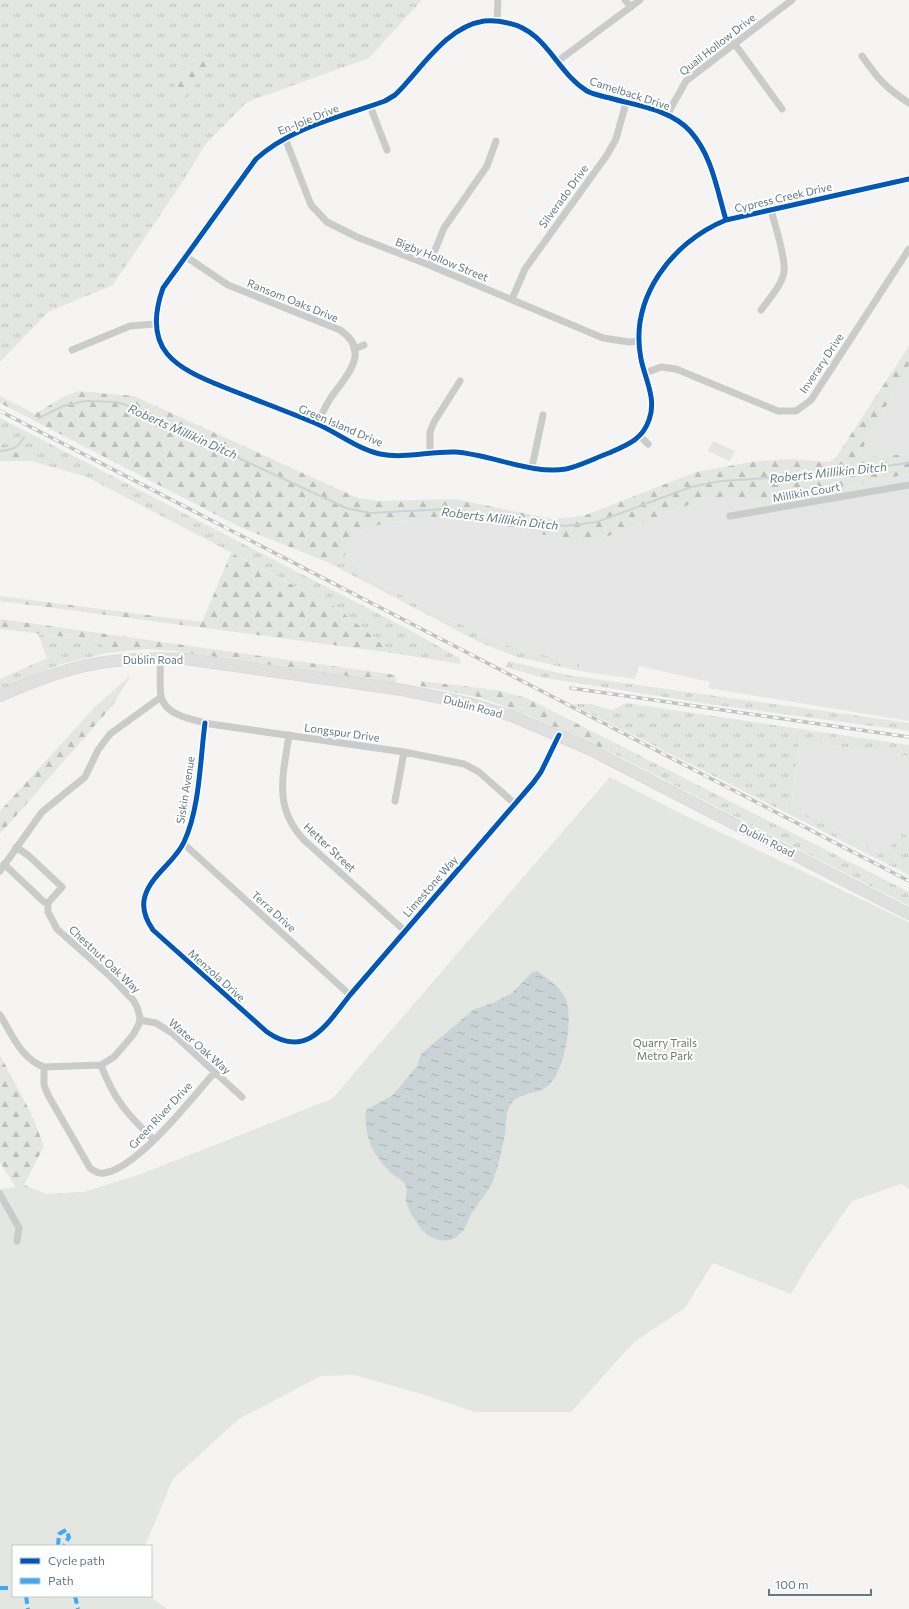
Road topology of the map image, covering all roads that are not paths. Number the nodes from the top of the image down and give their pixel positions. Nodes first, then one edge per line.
1 (498, 0) edge
2 (625, 0) edge
3 (640, 0) edge
4 (792, 0) edge
5 (630, 7) junction
6 (497, 21) junction
7 (513, 24) joint
8 (734, 43) junction
9 (862, 56) dead end
10 (558, 61) junction
11 (626, 103) junction
12 (909, 103) edge
13 (370, 106) junction
14 (782, 109) dead end
15 (667, 115) junction
16 (284, 138) junction
17 (496, 141) dead end
18 (387, 150) dead end
19 (909, 181) edge
20 (771, 210) junction
21 (726, 220) junction
22 (909, 249) edge
23 (185, 256) junction
24 (429, 265) junction
25 (512, 299) junction
26 (761, 310) dead end
27 (155, 324) junction
28 (639, 341) junction
29 (364, 345) dead end
30 (354, 349) junction
31 (72, 350) dead end
32 (645, 373) junction
33 (460, 382) dead end
34 (544, 416) dead end
35 (317, 424) junction
36 (640, 436) junction
37 (648, 444) dead end
38 (430, 454) junction
39 (532, 467) junction
40 (909, 485) edge
41 (730, 516) dead end
42 (160, 658) junction
43 (0, 696) edge
44 (161, 697) junction
45 (205, 722) junction
46 (289, 735) junction
47 (559, 735) junction
48 (404, 752) junction
49 (395, 801) dead end
50 (514, 803) junction
51 (184, 844) junction
52 (16, 847) junction
53 (4, 864) junction
54 (0, 871) edge
55 (145, 895) joint
56 (48, 903) junction
57 (909, 914) edge
58 (405, 931) junction
59 (350, 995) junction
60 (0, 1015) edge
61 (140, 1020) junction
62 (304, 1041) joint
63 (101, 1066) junction
64 (44, 1067) junction
65 (214, 1073) junction
66 (242, 1097) dead end
67 (154, 1140) junction
68 (0, 1194) edge
69 (17, 1241) dead end

1 - 6 street
2 - 5 street
3 - 5 street
4 - 8 street, Quail Hollow Drive
5 - 10 street
6 - 7 street, En-Joie Drive
6 - 13 street, En-Joie Drive
7 - 10 street, Camelback Drive
8 - 14 street
8 - 15 street, Quail Hollow Drive
9 - 12 street
10 - 11 street, Camelback Drive
11 - 15 street, Camelback Drive
11 - 25 street, Silverado Drive
13 - 16 street, En-Joie Drive
13 - 18 street
15 - 21 street, Camelback Drive
16 - 23 street, En-Joie Drive
16 - 24 street, Bigby Hollow Street
17 - 24 street
19 - 20 street, Cypress Creek Drive
20 - 21 street, Cypress Creek Drive
20 - 26 street
21 - 28 street, Cypress Creek Drive
22 - 32 street, Inverary Drive
23 - 27 street, En-Joie Drive
23 - 30 street, Ransom Oaks Drive
24 - 25 street, Bigby Hollow Street
25 - 28 street, Bigby Hollow Street
27 - 31 street
27 - 35 street, Green Island Drive
28 - 32 street, Cypress Creek Drive
29 - 30 street
30 - 35 street
32 - 36 street, Cypress Creek Drive
33 - 38 street
34 - 39 street
35 - 38 street, Green Island Drive
36 - 37 street
36 - 39 street, Green Island Drive
38 - 39 street, Green Island Drive
40 - 41 street, Millikin Court
42 - 43 main road, Dublin Road
42 - 44 street
42 - 47 main road, Dublin Road
44 - 45 street, Longspur Drive
44 - 52 street
45 - 46 street, Longspur Drive
45 - 51 street, Siskin Avenue
46 - 48 street, Longspur Drive
46 - 58 street, Hetter Street
47 - 50 street, Limestone Way
47 - 57 main road, Dublin Road
48 - 49 street
48 - 50 street, Longspur Drive
50 - 58 street, Limestone Way
51 - 55 street, Siskin Avenue
51 - 59 street, Terra Drive
52 - 53 street
52 - 56 street
53 - 54 street
53 - 56 street
55 - 62 street, Menzola Drive
56 - 61 street, Chestnut Oak Way
58 - 59 street, Limestone Way
59 - 62 street, Limestone Way
60 - 64 street
61 - 63 street
61 - 65 street, Water Oak Way
63 - 64 street
63 - 67 street
64 - 67 street, Green River Drive
65 - 66 street, Water Oak Way
65 - 67 street, Green River Drive
68 - 69 street

